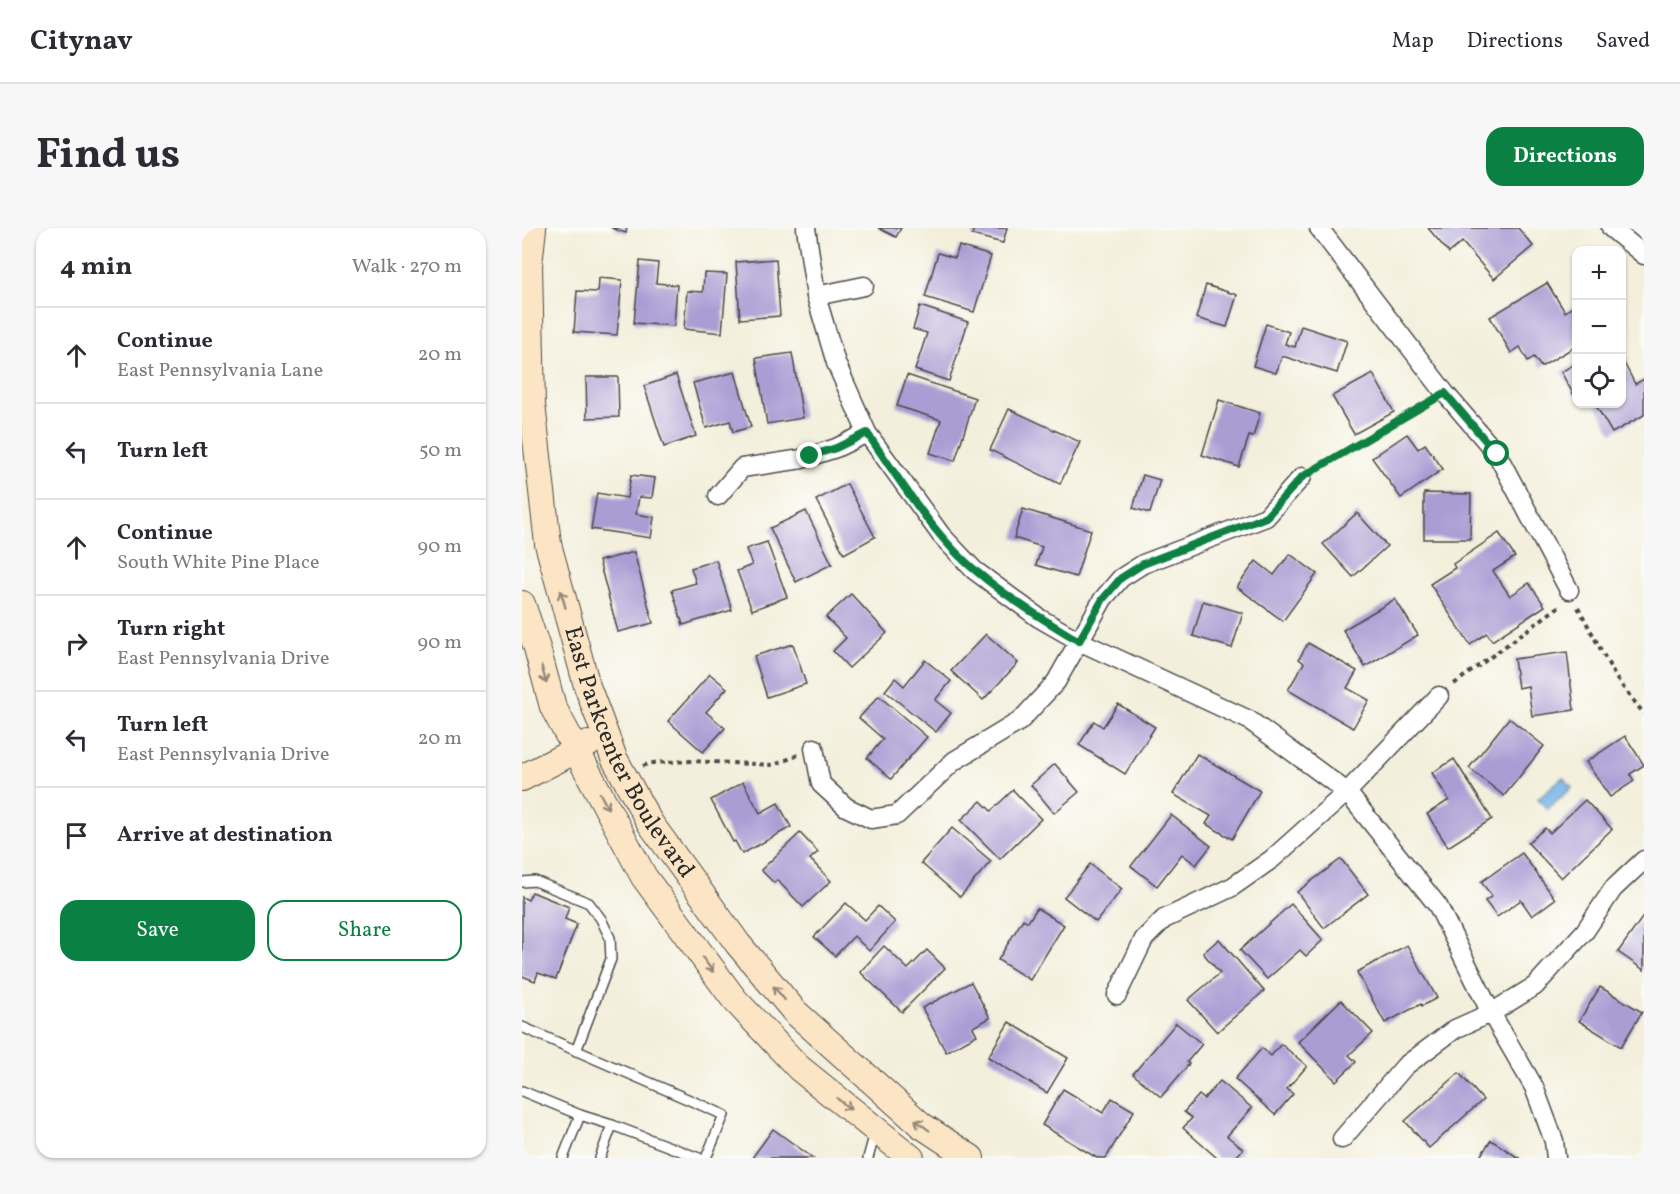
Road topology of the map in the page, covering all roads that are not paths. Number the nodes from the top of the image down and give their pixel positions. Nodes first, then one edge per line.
1 (533, 228) edge
2 (806, 228) edge
3 (1319, 228) edge
4 (1611, 228) edge
5 (1644, 255) edge
6 (864, 286) dead end
7 (816, 296) junction
8 (867, 433) junction
9 (1302, 477) road end
10 (718, 496) dead end
11 (1571, 594) road end
12 (522, 604) edge
13 (1079, 641) junction
14 (1439, 696) road end
15 (605, 735) junction
16 (814, 748) road end
17 (575, 750) junction
18 (522, 778) edge
19 (1347, 792) junction
20 (1644, 860) edge
21 (522, 882) edge
22 (1117, 994) dead end
23 (1491, 1013) junction
24 (522, 1027) edge
25 (576, 1051) junction
26 (522, 1091) edge
27 (580, 1115) junction
28 (612, 1125) junction
29 (876, 1130) junction
30 (1342, 1139) dead end
31 (563, 1158) edge
32 (600, 1158) edge
33 (699, 1158) edge
34 (706, 1158) edge
35 (868, 1158) edge
36 (911, 1158) edge
37 (971, 1158) edge
38 (1556, 1158) edge

15 -> 1 main road, East Parkcenter Boulevard
2 - 7 street
3 - 11 street
4 - 5 street
6 - 7 street
7 - 8 street
8 - 10 street
8 - 13 street
9 - 13 street
12 -> 17 main road, East Parkcenter Boulevard
13 - 16 street
13 - 19 street
14 - 19 street
15 - 17 main road
37 -> 15 main road, East Parkcenter Boulevard
17 - 18 main road
17 -> 29 main road, East Parkcenter Boulevard
19 - 22 street
19 - 23 street
20 - 23 street
21 - 25 lane
23 - 30 street
23 - 38 street
24 - 25 lane
25 - 34 lane
26 - 27 lane
27 - 28 lane
27 - 31 lane
28 - 32 lane
28 - 33 lane
29 - 35 lane
29 - 36 main road, East Parkcenter Boulevard

